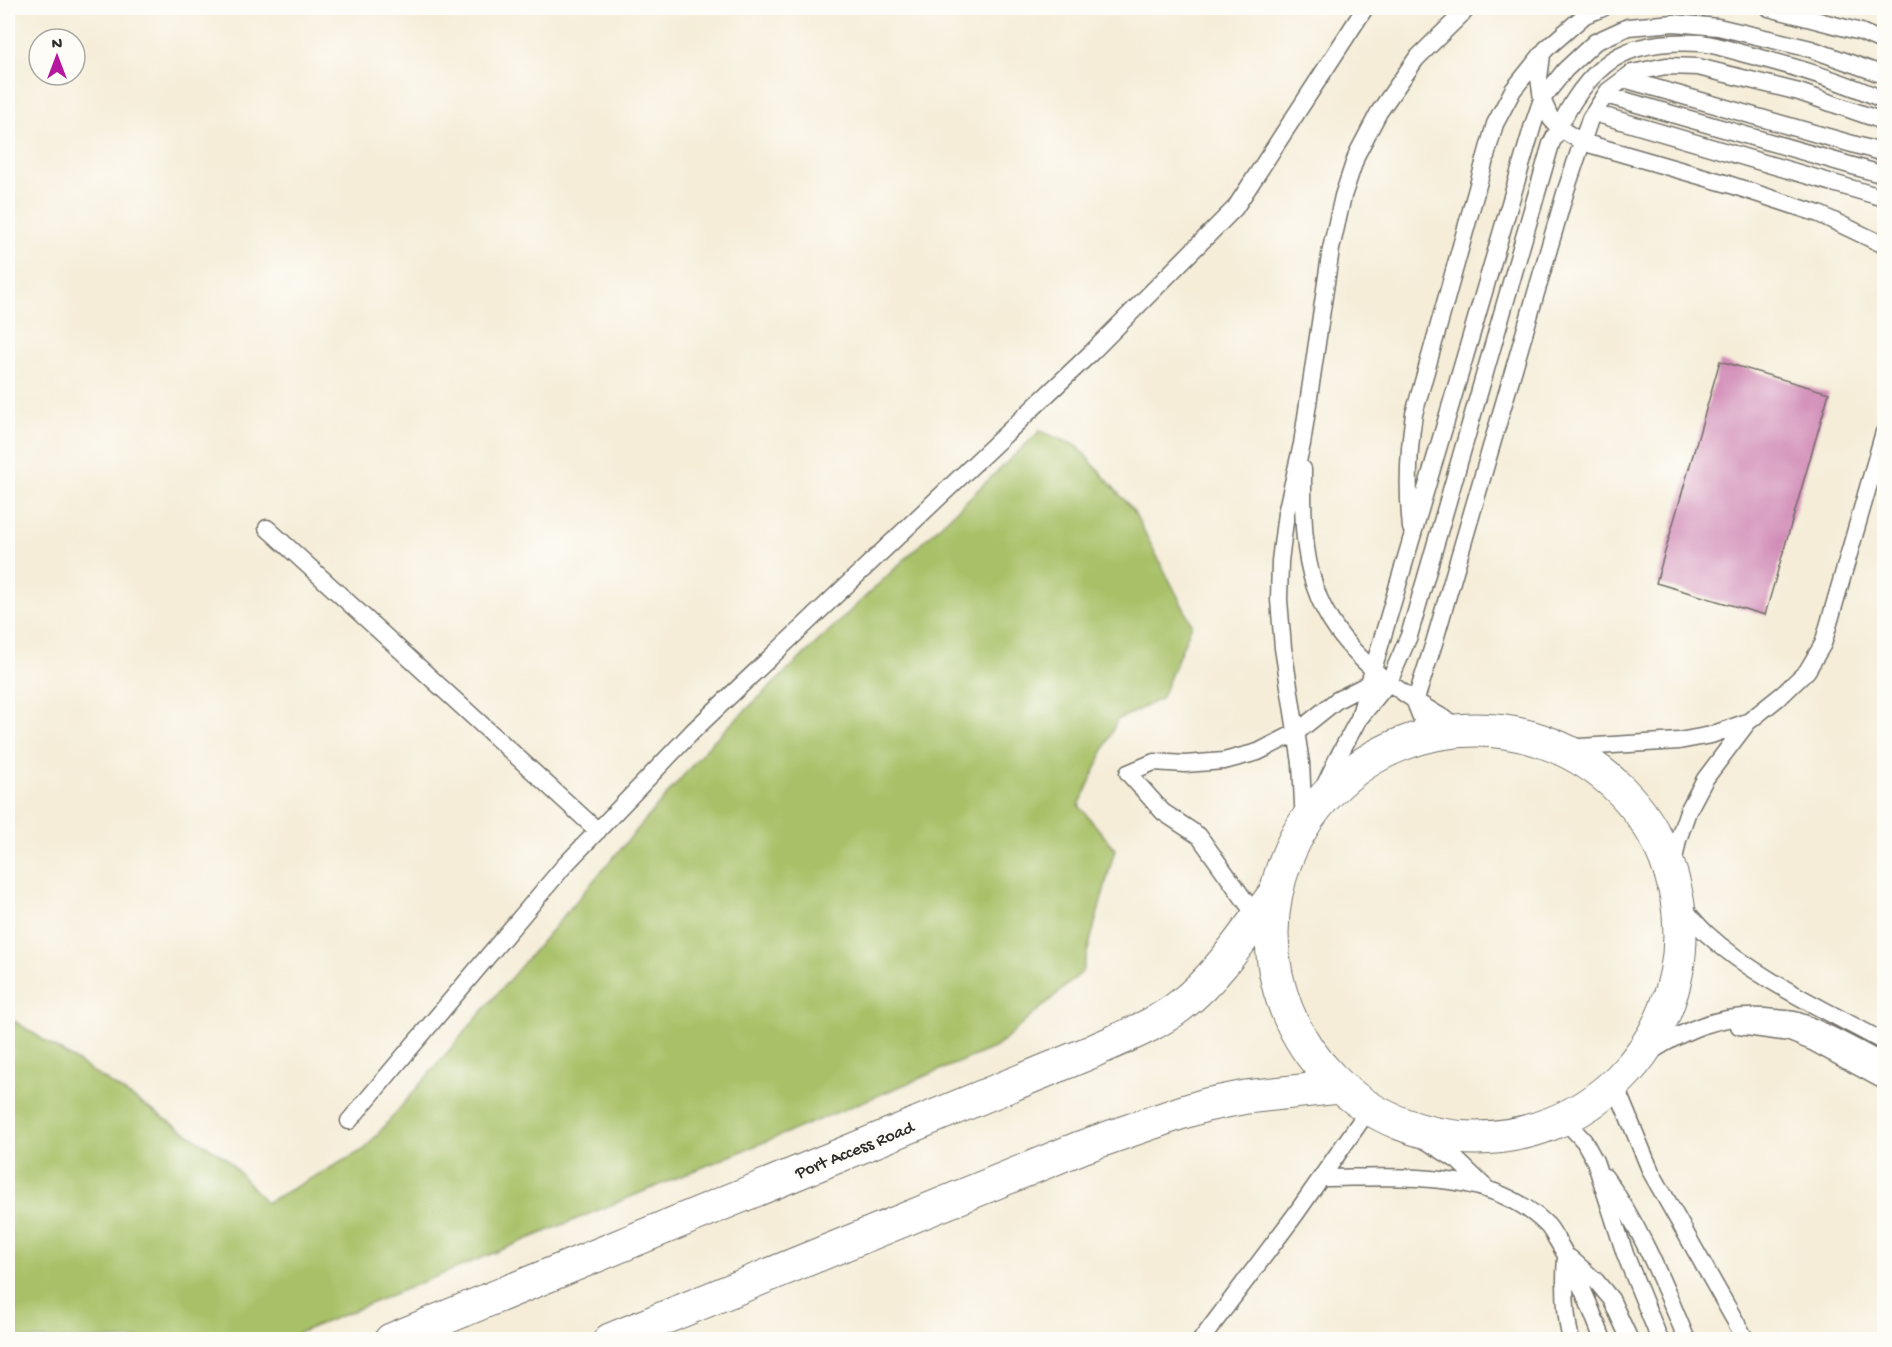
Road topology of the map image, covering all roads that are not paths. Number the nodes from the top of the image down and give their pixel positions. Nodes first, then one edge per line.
1 (1365, 8) edge
2 (1468, 8) edge
3 (1604, 8) edge
4 (1769, 8) edge
5 (1884, 42) edge
6 (1542, 54) junction
7 (1884, 75) edge
8 (1624, 79) junction
9 (1606, 95) junction
10 (1542, 99) junction
11 (1884, 100) edge
12 (1594, 112) junction
13 (1884, 124) edge
14 (1558, 128) junction
15 (1582, 142) junction
16 (1884, 153) edge
17 (1884, 175) edge
18 (1884, 198) edge
19 (1884, 245) edge
20 (1884, 432) edge
21 (1302, 444) junction
22 (267, 528) dead end
23 (1412, 536) junction
24 (1370, 676) junction
25 (1389, 682) junction
26 (1415, 702) junction
27 (1359, 720) junction
28 (1748, 722) junction
29 (1462, 729) junction
30 (1297, 732) junction
31 (1428, 735) junction
32 (1563, 748) junction
33 (1309, 816) junction
34 (598, 831) junction
35 (1672, 870) junction
36 (1679, 903) junction
37 (1268, 918) junction
38 (1702, 1026) junction
39 (1884, 1042) edge
40 (1638, 1060) junction
41 (1884, 1063) edge
42 (1884, 1081) edge
43 (1615, 1085) junction
44 (1339, 1087) junction
45 (1383, 1116) junction
46 (349, 1121) dead end
47 (1557, 1122) junction
48 (1595, 1161) junction
49 (1321, 1178) junction
50 (1488, 1190) junction
51 (1567, 1256) junction
52 (391, 1340) edge
53 (610, 1340) edge
54 (1200, 1340) edge
55 (1571, 1340) edge
56 (1604, 1340) edge
57 (1630, 1340) edge
58 (1660, 1340) edge
59 (1686, 1340) edge
60 (1746, 1340) edge

1 - 34 lane
2 - 21 lane
3 - 6 lane
4 - 5 lane
6 - 10 lane
6 - 23 lane
7 - 10 lane
8 - 9 lane
8 - 13 lane
8 - 16 lane
9 - 12 lane
9 - 17 lane
10 - 14 lane
10 - 23 lane
11 - 14 lane
12 - 15 lane
12 - 18 lane
14 - 15 lane
14 - 25 lane
15 - 19 lane
15 - 26 lane
20 - 28 lane
21 - 24 lane
21 - 30 lane
22 - 34 lane
23 - 24 lane
24 - 25 lane
24 - 27 lane
24 - 30 lane
25 - 26 lane
25 - 27 lane
26 - 29 lane
26 - 31 lane
27 - 33 lane
28 - 32 lane
28 - 35 lane
29 - 31 main road
29 - 32 main road
30 - 33 lane
30 - 37 lane
31 - 33 main road
32 - 35 main road
33 - 37 main road
34 - 46 lane
35 - 36 main road
36 - 39 lane
36 - 40 main road
37 - 44 main road
37 - 52 main road, Port Access Road
38 - 40 lane
38 - 41 lane
38 - 42 lane
40 - 43 main road
43 - 47 main road
43 - 60 lane
44 - 45 main road
44 - 53 main road
45 - 47 main road
45 - 49 lane
45 - 50 lane
47 - 48 lane
48 - 58 lane
48 - 59 lane
49 - 50 lane
49 - 54 lane
50 - 51 lane
51 - 55 lane
51 - 56 lane
51 - 57 lane

